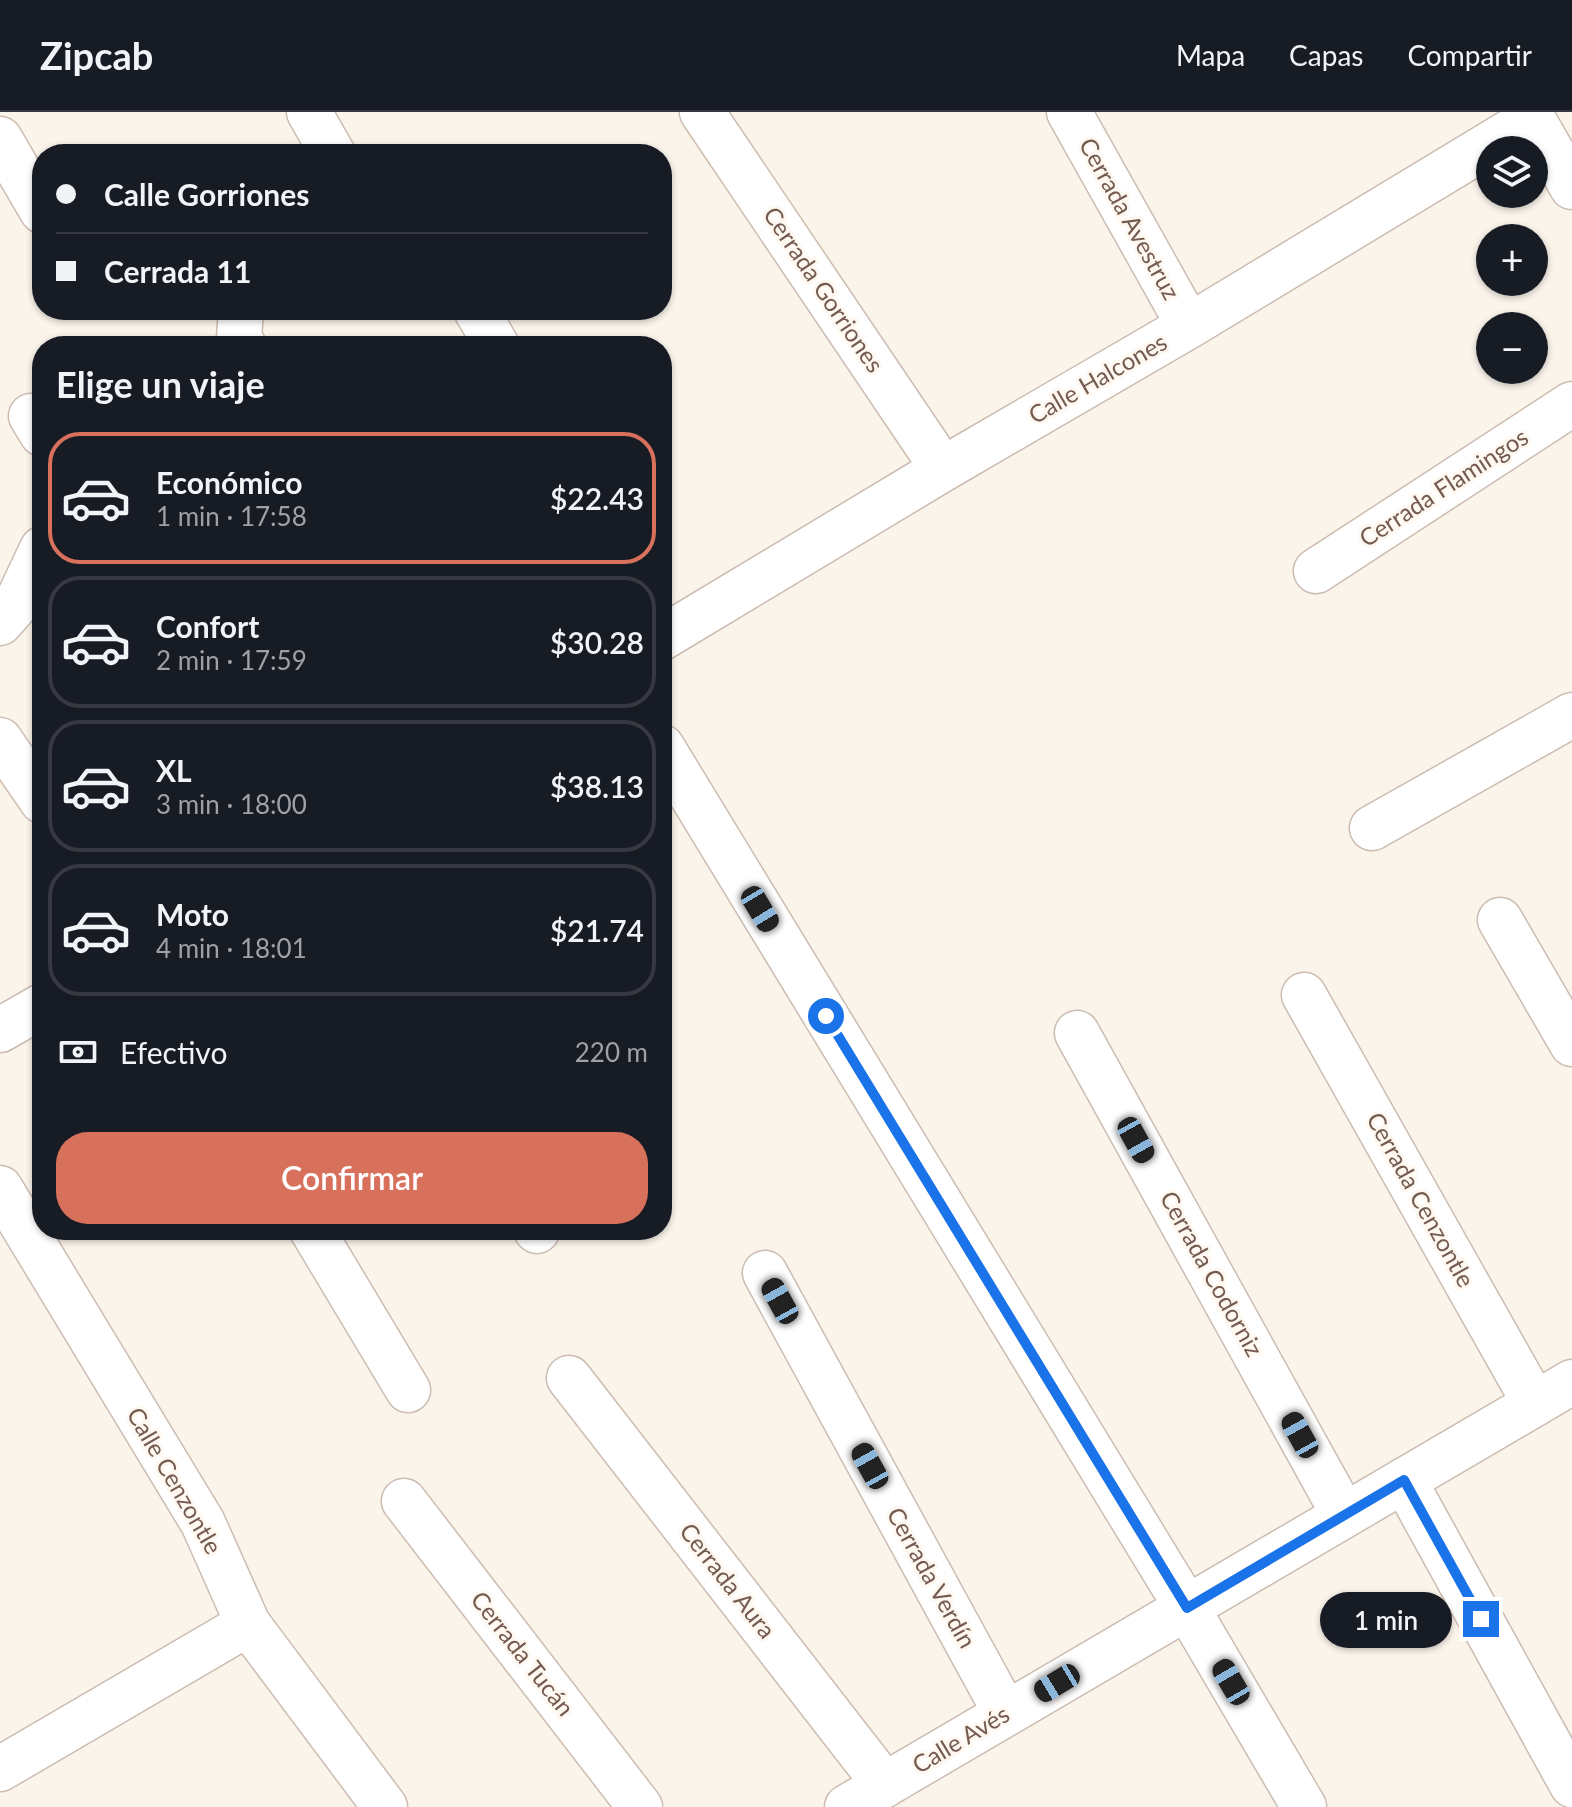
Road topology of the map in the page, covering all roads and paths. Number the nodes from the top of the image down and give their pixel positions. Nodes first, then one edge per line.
1 (309, 112) edge
2 (702, 112) edge
3 (1069, 112) edge
4 (1531, 115) edge
5 (0, 139) edge
6 (327, 144) edge
7 (1572, 187) edge
8 (32, 194) edge
9 (1189, 326) junction
10 (1572, 404) edge
11 (943, 469) junction
12 (32, 570) edge
13 (1316, 571) dead end
14 (0, 623) edge
15 (672, 626) edge
16 (1572, 715) edge
17 (0, 740) edge
18 (672, 763) edge
19 (32, 786) edge
20 (1372, 828) dead end
21 (1500, 920) dead end
22 (1304, 995) dead end
23 (32, 1012) edge
24 (0, 1030) edge
25 (1077, 1033) dead end
26 (1572, 1044) edge
27 (0, 1188) edge
28 (318, 1240) edge
29 (765, 1273) dead end
30 (569, 1378) dead end
31 (1572, 1382) edge
32 (408, 1390) dead end
33 (1535, 1404) junction
34 (1404, 1480) junction
35 (404, 1501) dead end
36 (1344, 1515) junction
37 (1187, 1608) junction
38 (248, 1624) junction
39 (1006, 1714) junction
40 (0, 1769) edge
41 (885, 1785) junction
42 (1572, 1785) edge
43 (372, 1803) edge
44 (640, 1807) edge
45 (847, 1807) edge
46 (1304, 1807) edge

1 - 6 street
2 - 11 street, Cerrada Gorriones
3 - 9 street, Cerrada Avestruz
4 - 7 street
4 - 9 street, Calle Halcones
5 - 8 street
9 - 11 street, Calle Halcones
10 - 13 street, Cerrada Flamingos
11 - 15 street, Calle Halcones
12 - 14 street
16 - 20 street
17 - 19 street
18 - 37 street
21 - 26 street
22 - 33 street, Cerrada Cenzontle
23 - 24 street
25 - 36 street, Cerrada Codorniz
27 - 38 street, Calle Cenzontle
28 - 32 street
29 - 39 street, Cerrada Verdín
30 - 41 street, Cerrada Aura
31 - 33 street, Calle Avés
33 - 34 street, Calle Avés
34 - 36 street, Calle Avés
34 - 42 street
35 - 44 street, Cerrada Tucán
36 - 37 street, Calle Avés
37 - 39 street, Calle Avés
37 - 46 street
38 - 40 street
38 - 43 street, Calle Cenzontle
39 - 41 street, Calle Avés
41 - 45 street, Calle Avés

